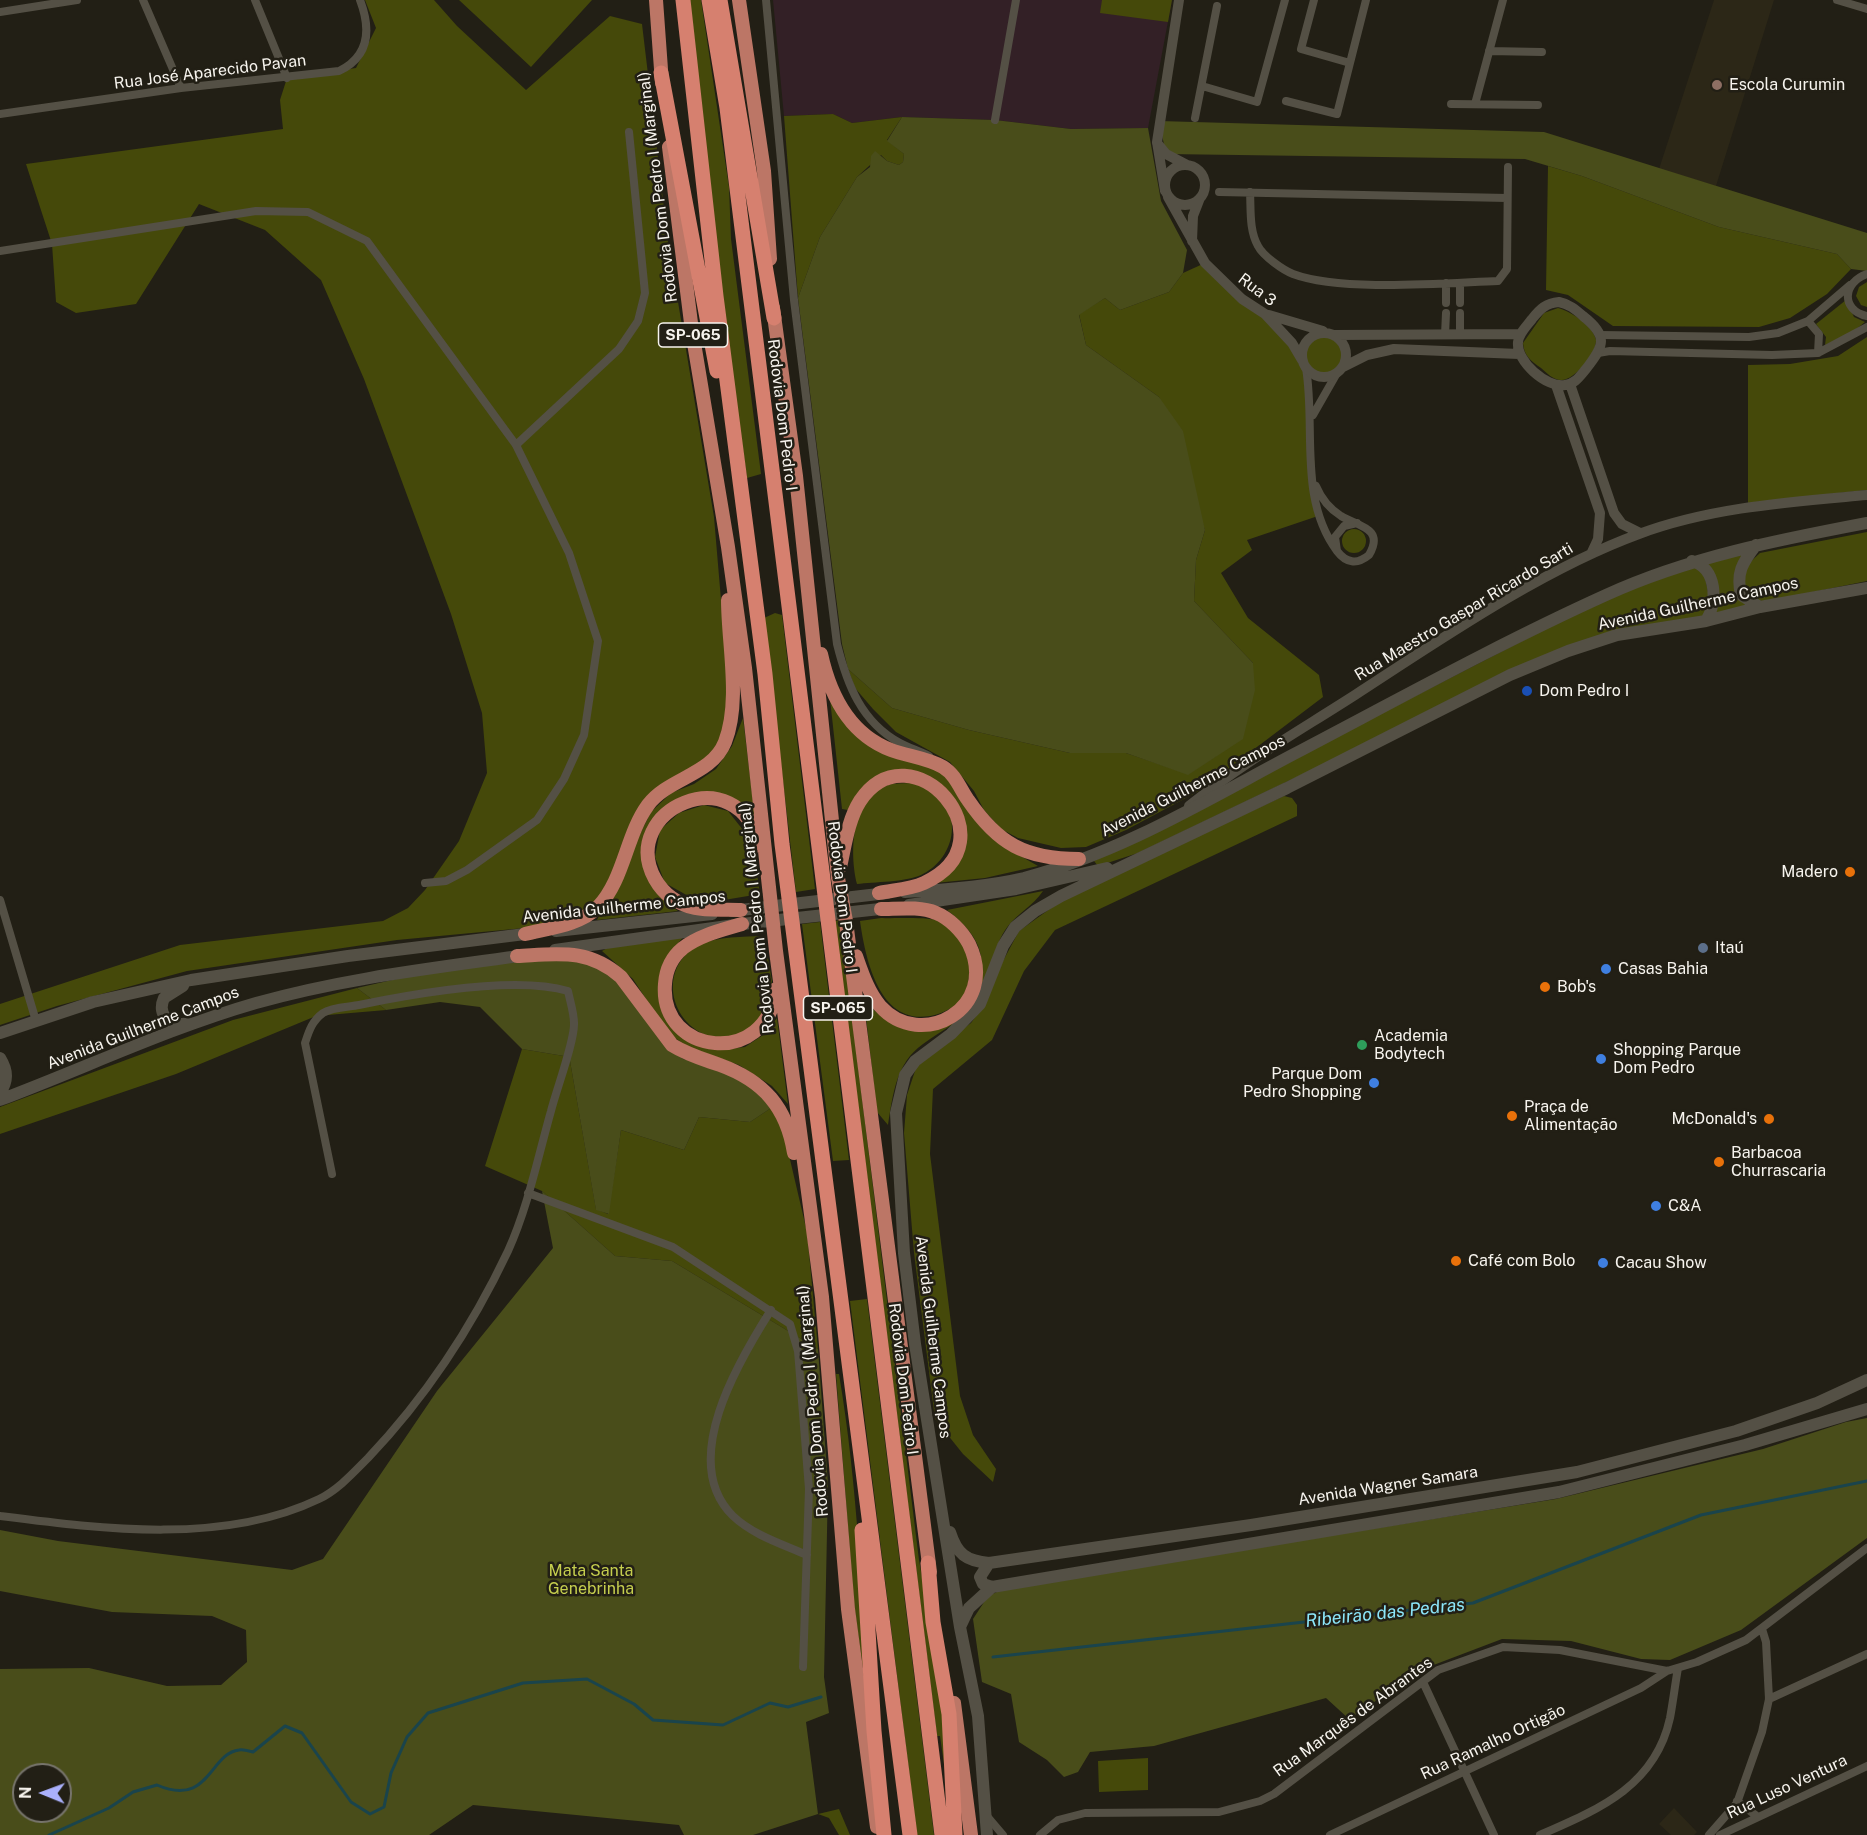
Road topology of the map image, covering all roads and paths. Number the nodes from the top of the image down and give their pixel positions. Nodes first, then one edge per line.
1 (77, 0) edge
2 (143, 0) edge
3 (255, 0) edge
4 (360, 0) edge
5 (656, 0) edge
6 (683, 0) edge
7 (709, 0) edge
8 (720, 0) edge
9 (739, 0) edge
10 (766, 0) edge
11 (1016, 0) edge
12 (1179, 0) edge
13 (1285, 0) edge
14 (1314, 0) edge
15 (1366, 0) edge
16 (1503, 0) edge
17 (1837, 0) edge
18 (1217, 6) dead end
19 (1867, 9) edge
20 (0, 12) edge
21 (1489, 51) junction
22 (1542, 52) dead end
23 (1350, 63) junction
24 (661, 73) junction
25 (287, 78) junction
26 (1202, 86) junction
27 (182, 88) junction
28 (1286, 101) dead end
29 (1451, 104) dead end
30 (1475, 104) junction
31 (1538, 105) dead end
32 (0, 114) edge
33 (1195, 118) dead end
34 (995, 120) dead end
35 (629, 132) dead end
36 (1157, 142) junction
37 (1189, 166) junction
38 (1508, 167) dead end
39 (1219, 192) dead end
40 (1250, 192) junction
41 (1167, 194) junction
42 (1201, 198) junction
43 (1507, 198) junction
44 (1192, 244) junction
45 (0, 252) edge
46 (1867, 274) edge
47 (1446, 283) junction
48 (1460, 283) junction
49 (1850, 285) junction
50 (1446, 303) dead end
51 (1460, 303) dead end
52 (1446, 313) dead end
53 (1265, 314) junction
54 (1460, 314) dead end
55 (1867, 316) edge
56 (774, 318) junction
57 (1808, 321) junction
58 (1867, 327) edge
59 (1330, 333) junction
60 (1520, 334) junction
61 (1445, 335) junction
62 (1460, 335) junction
63 (1600, 335) junction
64 (1598, 353) junction
65 (1818, 353) junction
66 (1519, 354) junction
67 (1304, 364) junction
68 (1340, 370) junction
69 (1570, 384) junction
70 (1556, 385) junction
71 (1312, 418) junction
72 (731, 424) junction
73 (516, 445) junction
74 (1315, 483) junction
75 (1867, 495) edge
76 (1358, 523) junction
77 (1867, 523) edge
78 (1640, 533) junction
79 (1756, 545) junction
80 (728, 547) junction
81 (1337, 551) junction
82 (1591, 554) junction
83 (1692, 561) junction
84 (1867, 588) edge
85 (810, 604) junction
86 (1760, 608) junction
87 (1706, 621) junction
88 (944, 767) junction
89 (1177, 816) junction
90 (1150, 853) junction
91 (1079, 859) junction
92 (838, 878) junction
93 (768, 881) junction
94 (425, 883) dead end
95 (876, 894) junction
96 (0, 900) edge
97 (877, 909) junction
98 (746, 917) junction
99 (846, 921) junction
100 (525, 934) junction
101 (776, 951) junction
102 (518, 956) junction
103 (209, 977) junction
104 (206, 1019) junction
105 (36, 1021) junction
106 (0, 1033) edge
107 (0, 1058) edge
108 (0, 1094) edge
109 (0, 1100) edge
110 (332, 1174) dead end
111 (528, 1193) junction
112 (822, 1297) junction
113 (771, 1310) junction
114 (1867, 1380) edge
115 (1867, 1409) edge
116 (858, 1425) junction
117 (940, 1502) junction
118 (0, 1516) edge
119 (1867, 1548) edge
120 (807, 1555) junction
121 (928, 1563) junction
122 (989, 1563) junction
123 (992, 1587) junction
124 (960, 1627) junction
125 (1762, 1629) junction
126 (1867, 1654) edge
127 (803, 1667) dead end
128 (1678, 1668) junction
129 (1667, 1671) junction
130 (1423, 1682) junction
131 (1769, 1699) junction
132 (1867, 1766) edge
133 (1463, 1773) junction
134 (1737, 1801) junction
135 (984, 1813) junction
136 (1758, 1817) junction
137 (878, 1835) edge
138 (884, 1835) edge
139 (910, 1835) edge
140 (942, 1835) edge
141 (956, 1835) edge
142 (971, 1835) edge
143 (987, 1835) edge
144 (1003, 1835) edge
145 (1040, 1835) edge
146 (1330, 1835) edge
147 (1494, 1835) edge
148 (1540, 1835) edge
149 (1709, 1835) edge
150 (1720, 1835) edge

1 - 20 street
2 - 27 street
3 - 25 street
4 - 25 street, Rua José Aparecido Pavan
5 - 24 highway, Rodovia Dom Pedro I (Marginal) / SP-065
6 - 72 highway, SP-065
7 - 140 highway, Rodovia Dom Pedro I / SP-065
8 - 56 highway
9 - 56 highway
10 - 88 street
11 - 34 street
12 - 36 street, Rua 3
13 - 26 street
14 - 23 street
15 - 23 street
16 - 21 street
17 - 19 street
18 - 26 street
21 - 22 street
21 - 30 street
23 - 28 street
24 - 72 highway
24 - 80 highway, Rodovia Dom Pedro I (Marginal) / SP-065
25 - 27 street, Rua José Aparecido Pavan
26 - 33 street
27 - 32 street, Rua José Aparecido Pavan
29 - 30 street
30 - 31 street
35 - 73 street
36 - 37 street
36 - 41 street, Rua 3
37 - 41 street
37 - 42 street
38 - 43 street
39 - 40 street
40 - 43 street
40 - 47 street
41 - 42 street
41 - 44 street, Rua 3
42 - 44 street
43 - 48 street
44 - 53 street, Rua 3
45 - 73 street
46 - 49 street
47 - 48 street
47 - 50 street
48 - 51 street
49 - 55 street
49 - 57 street
52 - 61 street
53 - 59 street
53 - 67 street, Rua 3
54 - 62 street
56 - 85 highway, SP-065
57 - 63 street
57 - 65 street
58 - 65 street
59 - 61 street
59 - 67 street
59 - 68 street
60 - 62 street
60 - 63 street
60 - 66 street
61 - 62 street
63 - 64 street
64 - 65 street
64 - 69 street
66 - 68 street
66 - 70 street
67 - 68 street
67 - 71 street
68 - 71 street
69 - 70 street
69 - 78 street
70 - 82 street
71 - 74 street
72 - 116 highway, SP-065
73 - 94 street
74 - 76 street
74 - 81 street
75 - 78 street, Rua Maestro Gaspar Ricardo Sarti
76 - 81 street
76 - 81 street
77 - 79 main road, Avenida Guilherme Campos
78 - 82 street, Rua Maestro Gaspar Ricardo Sarti
79 - 83 main road, Avenida Guilherme Campos
79 - 86 main road
80 - 93 highway, Rodovia Dom Pedro I (Marginal) / SP-065
80 - 100 highway
82 - 89 street, Rua Maestro Gaspar Ricardo Sarti
83 - 87 main road
83 - 89 main road, Avenida Guilherme Campos
84 - 86 main road, Avenida Guilherme Campos
85 - 88 highway
85 - 92 highway, SP-065
86 - 87 main road, Avenida Guilherme Campos
87 - 90 main road, Avenida Guilherme Campos
88 - 91 highway
89 - 91 main road, Avenida Guilherme Campos
90 - 97 main road, Avenida Guilherme Campos
90 - 117 main road, Avenida Guilherme Campos
91 - 95 main road, Avenida Guilherme Campos
92 - 95 highway
92 - 99 highway, SP-065
93 - 98 highway
93 - 101 highway, Rodovia Dom Pedro I (Marginal) / SP-065
95 - 98 main road, Avenida Guilherme Campos
96 - 105 street
97 - 98 main road, Avenida Guilherme Campos
97 - 99 highway
98 - 100 main road, Avenida Guilherme Campos
98 - 101 highway
98 - 102 main road, Avenida Guilherme Campos
99 - 121 highway, SP-065
100 - 103 main road, Avenida Guilherme Campos
101 - 112 highway, Rodovia Dom Pedro I (Marginal) / SP-065
102 - 104 main road, Avenida Guilherme Campos
102 - 112 highway
103 - 104 main road
103 - 105 main road, Avenida Guilherme Campos
104 - 109 main road, Avenida Guilherme Campos
105 - 106 main road, Avenida Guilherme Campos
107 - 108 main road
110 - 111 street
111 - 113 street
111 - 118 street
112 - 137 highway, Rodovia Dom Pedro I (Marginal) / SP-065
113 - 120 street
113 - 120 street
114 - 122 main road, Avenida Wagner Samara
115 - 123 main road, Avenida Wagner Samara
116 - 138 highway
116 - 139 highway, SP-065
117 - 122 main road, Avenida Wagner Samara
117 - 124 main road, Avenida Guilherme Campos
119 - 125 street, Rua Marquês de Abrantes
120 - 127 street
121 - 141 highway
121 - 142 highway, SP-065
122 - 123 main road
123 - 124 main road
124 - 135 main road, Avenida Guilherme Campos
125 - 128 street, Rua Marquês de Abrantes
125 - 131 street
126 - 131 street
128 - 129 street, Rua Marquês de Abrantes
128 - 148 street
129 - 130 street, Rua Marquês de Abrantes
129 - 133 street, Rua Ramalho Ortigão
130 - 133 street
130 - 145 street, Rua Marquês de Abrantes
131 - 134 street
132 - 136 street, Rua Luso Ventura
133 - 146 street, Rua Ramalho Ortigão
133 - 147 street
134 - 136 street
134 - 149 street
135 - 143 main road, Avenida Guilherme Campos
135 - 144 street
136 - 150 street, Rua Luso Ventura

